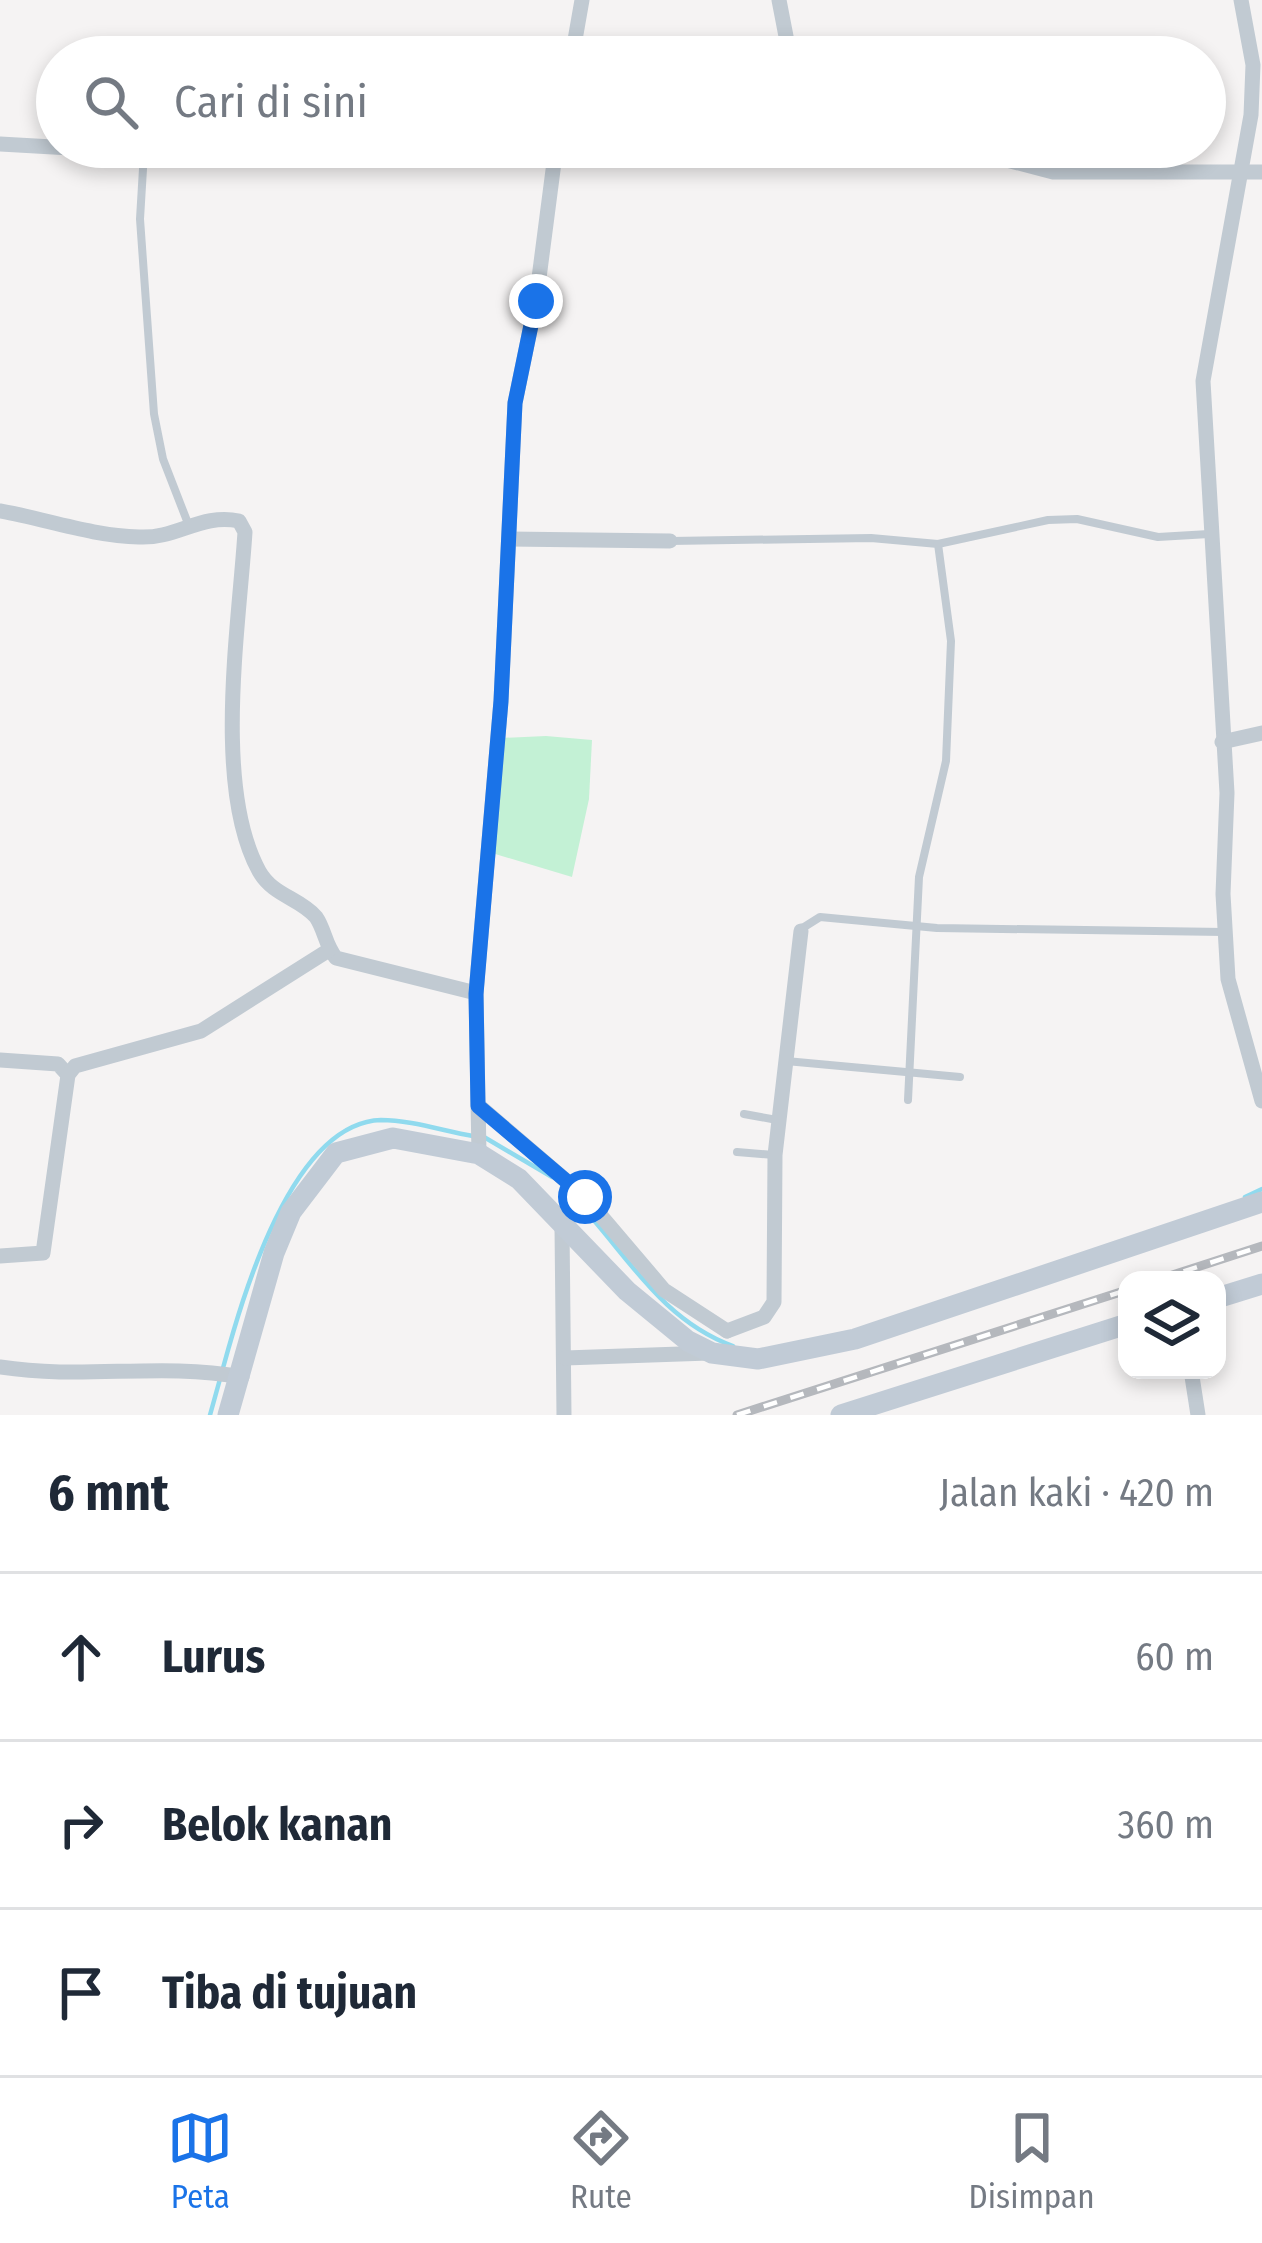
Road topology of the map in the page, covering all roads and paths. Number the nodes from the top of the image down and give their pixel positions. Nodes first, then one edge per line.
1 (582, 0) edge
2 (779, 0) edge
3 (1241, 0) edge
4 (576, 36) edge
5 (786, 36) edge
6 (0, 143) edge
7 (36, 145) edge
8 (143, 168) edge
9 (553, 168) edge
10 (1037, 168) edge
11 (1240, 172) junction
12 (1262, 172) edge
13 (0, 511) edge
14 (189, 527) junction
15 (1209, 534) junction
16 (508, 539) junction
17 (670, 541) joint
18 (938, 544) junction
19 (1262, 733) edge
20 (1222, 742) junction
21 (920, 926) junction
22 (801, 931) joint
23 (1225, 932) junction
24 (329, 950) junction
25 (476, 994) junction
26 (0, 1060) edge
27 (785, 1061) junction
28 (68, 1075) junction
29 (910, 1075) junction
30 (960, 1077) dead end
31 (908, 1100) dead end
32 (1262, 1101) edge
33 (479, 1112) junction
34 (744, 1114) dead end
35 (778, 1120) junction
36 (479, 1148) junction
37 (737, 1152) dead end
38 (776, 1155) junction
39 (1262, 1202) edge
40 (562, 1227) junction
41 (0, 1256) edge
42 (1262, 1284) edge
43 (1226, 1295) edge
44 (1118, 1327) edge
45 (723, 1344) junction
46 (566, 1358) junction
47 (0, 1367) edge
48 (236, 1375) junction
49 (1192, 1379) edge
50 (227, 1415) edge
51 (564, 1415) edge
52 (841, 1415) edge
53 (1198, 1415) edge

1 - 4 street
2 - 5 street
3 - 11 street
6 - 7 street
8 - 14 lane
9 - 16 street
10 - 11 street
11 - 12 street
11 - 15 street
13 - 14 street
14 - 24 street
15 - 18 lane
15 - 20 street
16 - 17 street
16 - 25 street
17 - 18 lane
18 - 21 lane
19 - 20 street
20 - 23 street
21 - 22 lane
21 - 23 lane
21 - 29 lane
22 - 27 street
23 - 32 street
24 - 25 street
24 - 28 street
25 - 33 street
26 - 28 street
27 - 29 lane
27 - 35 street
28 - 41 street
29 - 30 lane
29 - 31 lane
33 - 36 street
33 - 45 street
34 - 35 lane
35 - 38 street
36 - 40 street
36 - 48 street
37 - 38 lane
38 - 45 street
39 - 45 street
40 - 45 street
40 - 46 street
42 - 43 street
44 - 52 street
45 - 46 street
46 - 51 street
47 - 48 street
48 - 50 street
49 - 53 street

